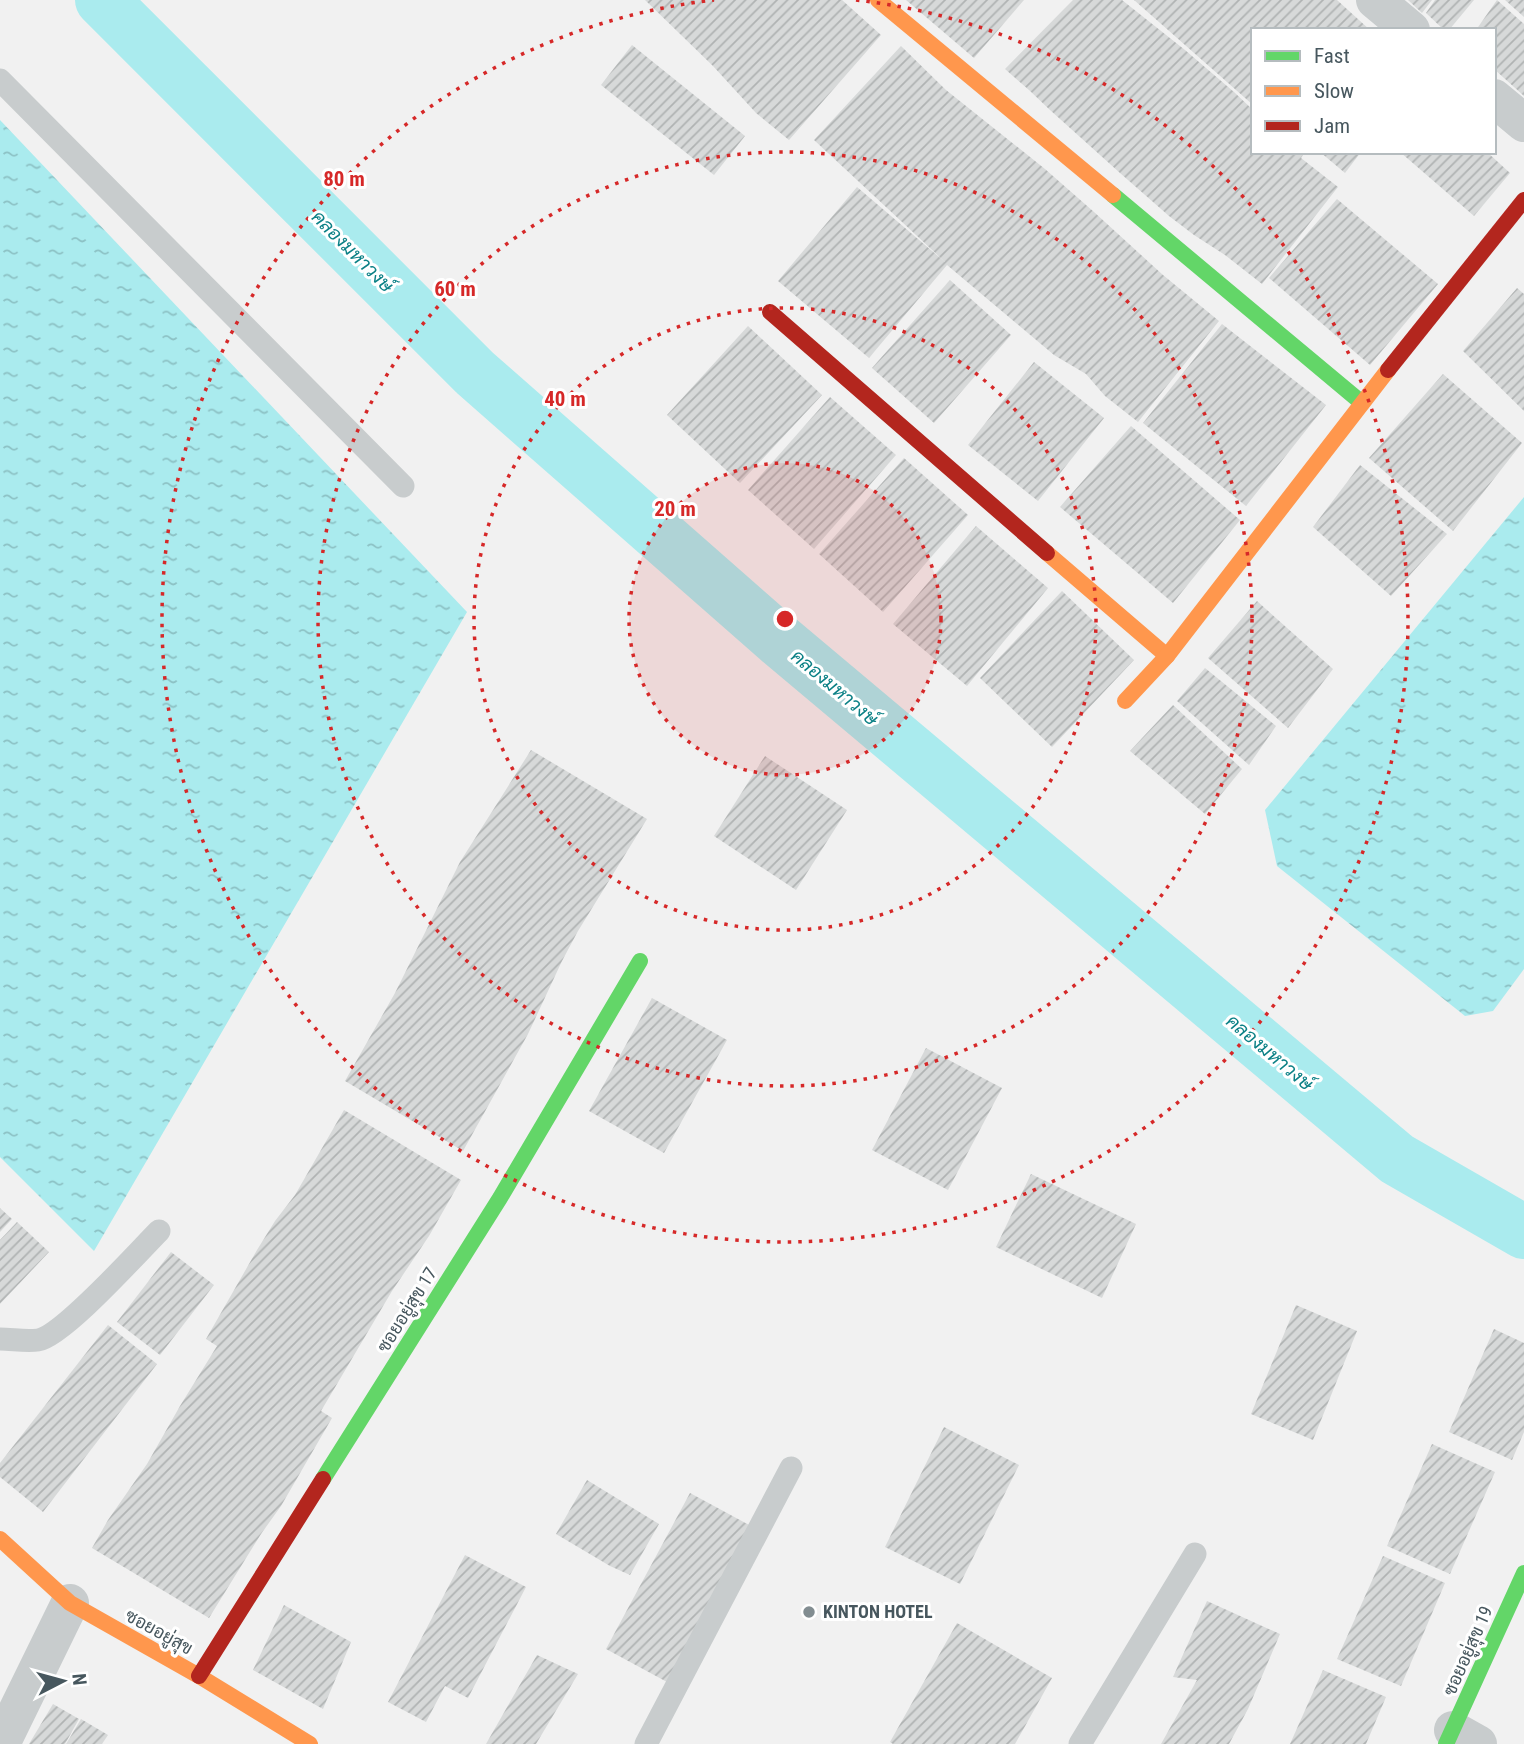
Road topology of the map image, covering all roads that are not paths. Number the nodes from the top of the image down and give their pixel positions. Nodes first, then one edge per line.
1 (878, 0) edge
2 (1375, 0) edge
3 (1409, 28) edge
4 (0, 80) edge
5 (1496, 100) edge
6 (1524, 123) edge
7 (1524, 200) edge
8 (770, 312) dead end
9 (1362, 403) junction
10 (403, 486) dead end
11 (1167, 656) junction
12 (1125, 701) dead end
13 (640, 961) dead end
14 (159, 1231) dead end
15 (0, 1339) edge
16 (792, 1468) dead end
17 (0, 1539) edge
18 (1195, 1554) dead end
19 (1524, 1573) edge
20 (71, 1604) junction
21 (199, 1676) junction
22 (1459, 1739) edge
23 (1, 1744) edge
24 (310, 1744) edge
25 (646, 1744) edge
26 (1080, 1744) edge

1 - 9 street
2 - 3 street
4 - 10 lane
5 - 6 street
7 - 9 street
8 - 11 street
9 - 11 street
11 - 12 street
13 - 21 street, ซอยอยู่สุข 17
14 - 15 lane
16 - 25 lane
17 - 20 street, ซอยอยู่สุข
18 - 26 lane
19 - 22 street, ซอยอยู่สุข 19
20 - 21 street, ซอยอยู่สุข
20 - 23 street
21 - 24 street, ซอยอยู่สุข

